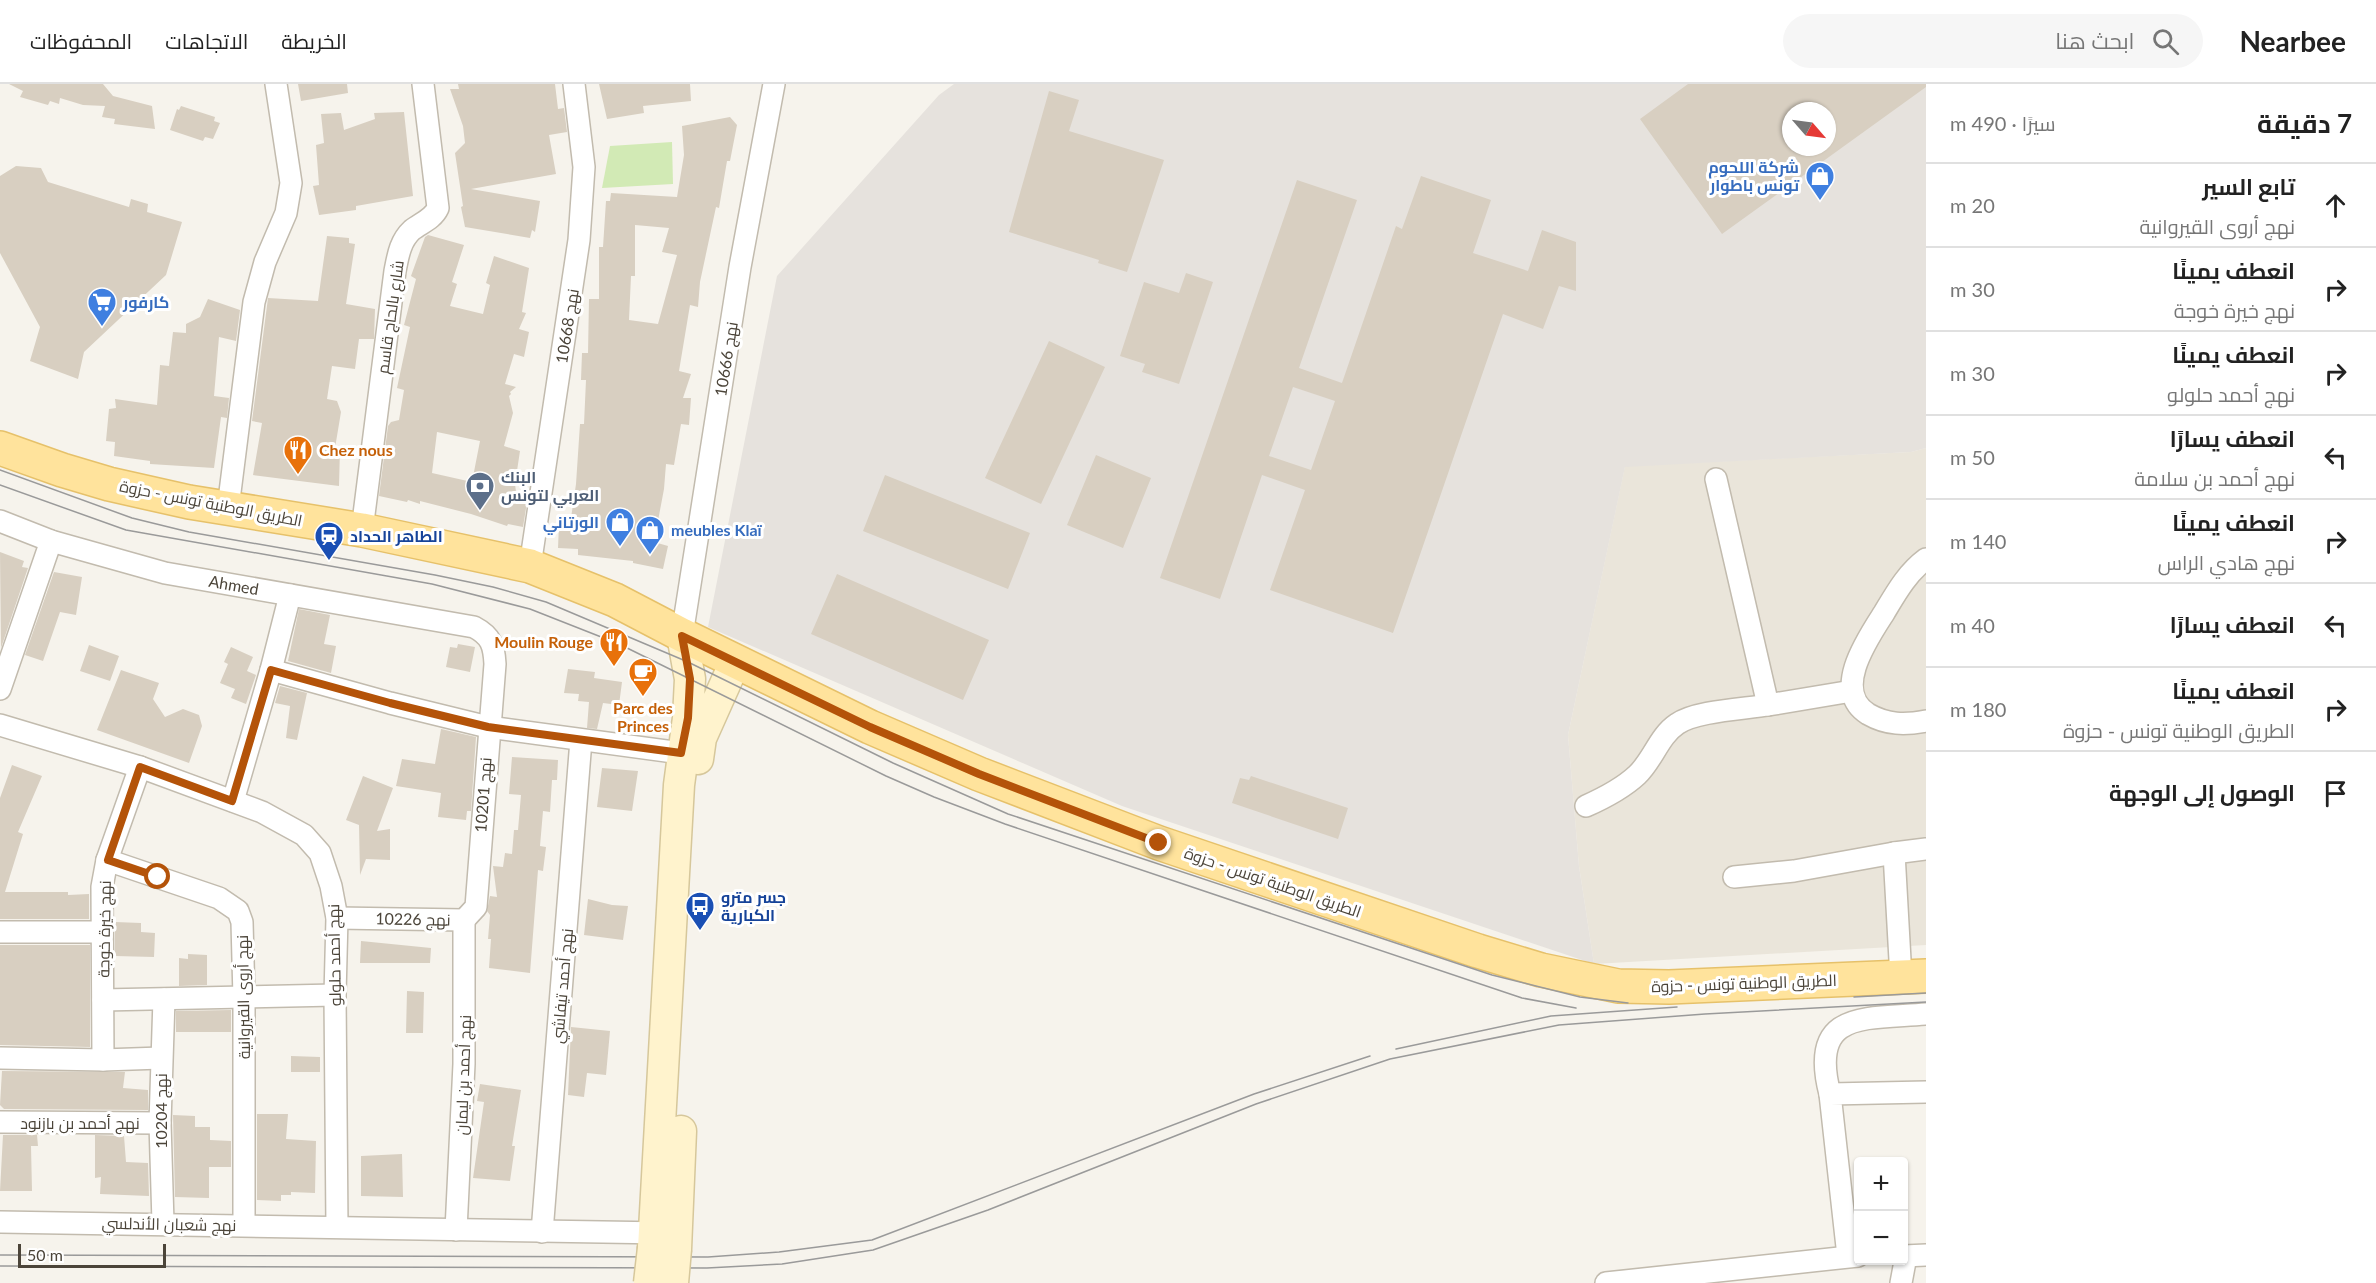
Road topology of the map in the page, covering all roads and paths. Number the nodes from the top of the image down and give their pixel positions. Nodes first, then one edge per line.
1 (276, 84) edge
2 (423, 84) edge
3 (574, 84) edge
4 (774, 84) edge
5 (0, 448) edge
6 (1716, 479) dead end
7 (228, 508) junction
8 (0, 521) edge
9 (362, 530) junction
10 (51, 541) junction
11 (1926, 559) edge
12 (530, 566) junction
13 (290, 595) junction
14 (474, 627) joint
15 (682, 636) junction
16 (735, 662) junction
17 (271, 670) junction
18 (0, 689) edge
19 (1852, 691) junction
20 (1768, 705) junction
21 (1926, 722) edge
22 (0, 725) edge
23 (488, 727) junction
24 (581, 740) junction
25 (681, 753) junction
26 (140, 767) junction
27 (232, 801) junction
28 (1586, 806) dead end
29 (1926, 849) edge
30 (1894, 853) junction
31 (108, 860) junction
32 (478, 865) joint
33 (1734, 877) dead end
34 (337, 918) junction
35 (464, 920) junction
36 (0, 932) edge
37 (102, 932) junction
38 (1913, 977) edge
39 (335, 994) junction
40 (244, 998) junction
41 (164, 999) junction
42 (103, 1000) junction
43 (1926, 1014) edge
44 (0, 1058) edge
45 (161, 1058) junction
46 (103, 1060) junction
47 (1926, 1092) edge
48 (1830, 1094) junction
49 (0, 1122) edge
50 (160, 1123) junction
51 (0, 1222) edge
52 (164, 1224) junction
53 (244, 1225) junction
54 (337, 1227) junction
55 (456, 1230) junction
56 (542, 1232) junction
57 (665, 1241) junction
58 (1853, 1256) edge
59 (1912, 1256) edge
60 (649, 1283) edge
61 (673, 1283) edge
62 (1606, 1283) edge
63 (1901, 1283) edge

1 - 7 street
2 - 9 street, شارع بالحاج قاسم
3 - 12 street, نهج 10668
4 - 15 street, نهج 10666
5 - 7 main road, الطريق الوطنية تونس - حزوة
6 - 20 street
7 - 9 main road, الطريق الوطنية تونس - حزوة
8 - 10 street, Ahmed
9 - 12 main road, الطريق الوطنية تونس - حزوة
10 - 13 street, Ahmed
10 - 18 street
11 - 19 street
12 - 15 main road, الطريق الوطنية تونس - حزوة
13 - 14 street, Ahmed
13 - 17 street
14 - 23 street, نهج 10201
15 - 16 main road, الطريق الوطنية تونس - حزوة
15 - 25 main road
16 - 38 main road, الطريق الوطنية تونس - حزوة
16 - 57 main road
17 - 23 street
17 - 27 street
19 - 20 street
19 - 21 street
20 - 28 street
22 - 26 street, نهج أحمد حلولو
23 - 24 street
23 - 32 street, نهج 10201
24 - 25 street
24 - 56 street, نهج أحمد تيفاشي
25 - 57 main road
26 - 27 street, نهج أحمد حلولو
26 - 31 street, نهج خيرة خوجة
27 - 34 street, نهج أحمد حلولو
29 - 30 street
30 - 33 street
30 - 38 street
31 - 37 street, نهج خيرة خوجة
31 - 40 street, نهج أروى القيروانية
32 - 35 street, نهج 10226
34 - 35 street, نهج 10226
34 - 39 street, نهج أحمد حلولو
35 - 55 street, نهج أحمد بن ليمان
36 - 37 street
37 - 42 street, نهج خيرة خوجة
39 - 40 street
39 - 54 street, نهج أحمد حلولو
40 - 41 street
40 - 53 street, نهج أروى القيروانية
41 - 42 street
41 - 45 street, نهج 10204
42 - 46 street, نهج خيرة خوجة
43 - 48 street
44 - 46 street
45 - 46 street
45 - 50 street, نهج 10204
47 - 48 street
48 - 58 street
49 - 50 street, نهج أحمد بن بازنود
50 - 52 street, نهج 10204
51 - 52 street, نهج شعبان الأندلسي
52 - 53 street, نهج شعبان الأندلسي
53 - 54 street, نهج شعبان الأندلسي
54 - 55 street, نهج شعبان الأندلسي
55 - 56 street, نهج شعبان الأندلسي
56 - 57 street, نهج شعبان الأندلسي
57 - 60 main road, bridge
57 - 61 main road, bridge
58 - 62 street
59 - 63 street

